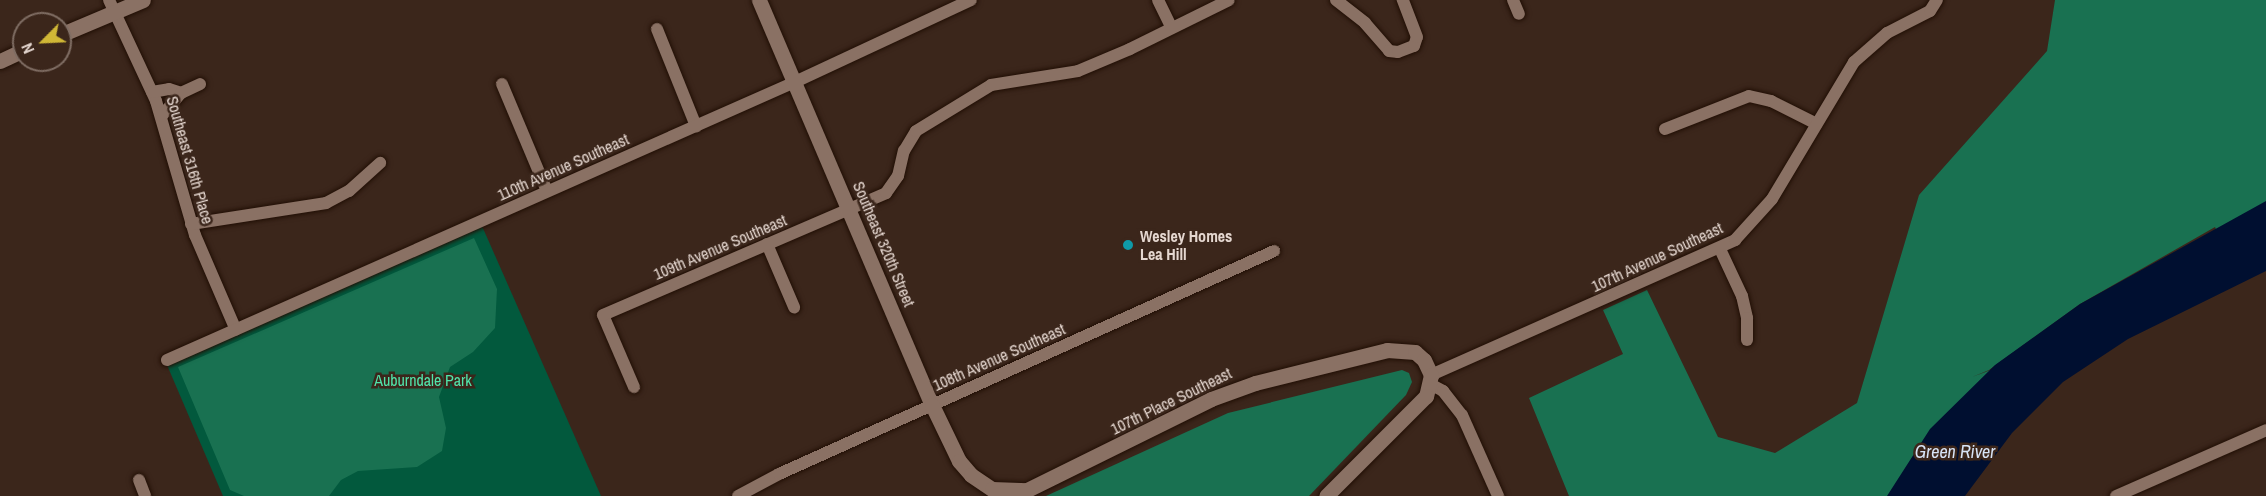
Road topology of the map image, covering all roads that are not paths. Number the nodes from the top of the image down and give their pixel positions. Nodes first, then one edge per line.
1 (143, 0) edge
2 (759, 0) edge
3 (971, 0) edge
4 (1158, 0) edge
5 (1229, 0) edge
6 (1336, 0) edge
7 (1403, 0) edge
8 (1513, 0) edge
9 (1937, 0) edge
10 (112, 6) edge
11 (1519, 14) dead end
12 (1171, 27) junction
13 (72, 28) edge
14 (657, 30) dead end
15 (795, 82) junction
16 (200, 84) dead end
17 (502, 84) dead end
18 (152, 92) junction
19 (181, 93) junction
20 (162, 116) junction
21 (1817, 124) junction
22 (696, 126) junction
23 (1665, 129) dead end
24 (380, 163) dead end
25 (547, 191) junction
26 (851, 208) junction
27 (191, 224) junction
28 (767, 244) junction
29 (1720, 249) junction
30 (1275, 251) dead end
31 (794, 307) dead end
32 (236, 330) junction
33 (1747, 339) dead end
34 (167, 360) dead end
35 (1430, 379) junction
36 (634, 387) dead end
37 (932, 405) junction
38 (2266, 430) edge
39 (139, 480) dead end
40 (992, 489) joint
41 (145, 496) edge
42 (739, 496) edge
43 (1326, 496) edge
44 (1498, 496) edge
45 (2116, 496) edge

1 - 10 street
2 - 15 street, Southeast 320th Street
3 - 15 street, 110th Avenue Southeast
4 - 12 street
5 - 12 street, 109th Avenue Southeast
6 - 7 street
8 - 11 street
9 - 21 street, 107th Avenue Southeast
10 - 13 street
10 - 18 street, Southeast 316th Place
12 - 26 street, 109th Avenue Southeast
14 - 22 street
15 - 22 street, 110th Avenue Southeast
15 - 26 street, Southeast 320th Street
16 - 19 street
17 - 25 street
18 - 19 street
18 - 20 street, Southeast 316th Place
19 - 20 street
20 - 27 street, Southeast 316th Place
21 - 23 street
21 - 29 street, 107th Avenue Southeast
22 - 25 street, 110th Avenue Southeast
24 - 27 street
25 - 32 street, 110th Avenue Southeast
26 - 28 street, 109th Avenue Southeast
26 - 37 street, Southeast 320th Street
27 - 32 street, Southeast 316th Place
28 - 31 street
28 - 36 street, 109th Avenue Southeast
29 - 33 street
29 - 35 street, 107th Avenue Southeast
30 - 37 street, 108th Avenue Southeast
32 - 34 street, 110th Avenue Southeast
35 - 40 street, 107th Place Southeast
35 - 43 street
35 - 44 street
37 - 40 street, Southeast 320th Street
37 - 42 street, 108th Avenue Southeast
38 - 45 street
39 - 41 street

